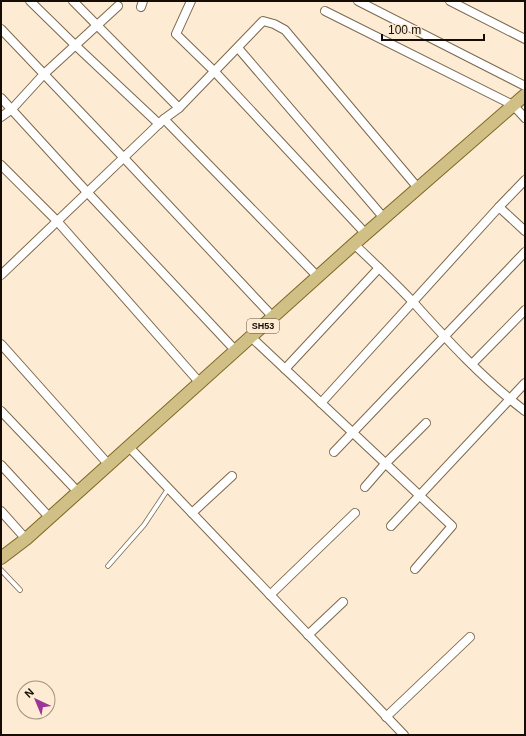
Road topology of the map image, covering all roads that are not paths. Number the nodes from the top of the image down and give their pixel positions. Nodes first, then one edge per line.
1 (30, 1) edge
2 (73, 1) edge
3 (192, 1) edge
4 (358, 1) edge
5 (450, 1) edge
6 (118, 6) dead end
7 (325, 11) dead end
8 (97, 25) junction
9 (1, 29) edge
10 (525, 39) edge
11 (75, 45) junction
12 (238, 48) junction
13 (215, 72) junction
14 (44, 74) junction
15 (525, 86) edge
16 (525, 95) edge
17 (1, 98) edge
18 (514, 105) junction
19 (179, 108) junction
20 (12, 109) junction
21 (1, 117) edge
22 (525, 118) edge
23 (162, 122) junction
24 (124, 158) junction
25 (1, 165) edge
26 (525, 180) edge
27 (418, 188) junction
28 (87, 192) junction
29 (499, 207) junction
30 (384, 218) junction
31 (57, 221) junction
32 (525, 231) edge
33 (366, 234) junction
34 (354, 244) junction
35 (525, 252) edge
36 (379, 268) junction
37 (2, 272) edge
38 (318, 277) junction
39 (412, 301) junction
40 (525, 310) edge
41 (273, 317) junction
42 (251, 337) junction
43 (443, 337) junction
44 (1, 344) edge
45 (236, 351) junction
46 (472, 364) junction
47 (285, 370) junction
48 (200, 383) junction
49 (525, 383) edge
50 (510, 400) junction
51 (321, 403) junction
52 (1, 411) edge
53 (525, 411) edge
54 (426, 423) dead end
55 (352, 433) junction
56 (129, 447) junction
57 (334, 452) dead end
58 (385, 464) junction
59 (1, 465) edge
60 (109, 465) junction
61 (232, 476) dead end
62 (365, 487) dead end
63 (168, 489) junction
64 (79, 493) junction
65 (419, 496) junction
66 (1, 511) edge
67 (192, 513) junction
68 (355, 513) dead end
69 (50, 518) junction
70 (391, 526) dead end
71 (26, 539) junction
72 (2, 556) edge
73 (108, 566) dead end
74 (415, 569) dead end
75 (1, 570) edge
76 (20, 590) dead end
77 (270, 595) junction
78 (343, 602) dead end
79 (308, 635) junction
80 (470, 637) dead end
81 (386, 717) junction
82 (404, 735) edge

1 - 11 street
2 - 8 street
3 - 13 street
4 - 15 street
5 - 10 street
6 - 8 street
7 - 18 street
8 - 11 street
8 - 19 street
9 - 14 street
11 - 14 street
11 - 23 street
12 - 13 street
12 - 27 street
12 - 30 street
13 - 19 street
13 - 33 street
14 - 20 street
14 - 24 street
16 - 18 main road, SH53
17 - 20 street
18 - 22 street
18 - 27 main road, SH53
19 - 23 street
20 - 21 street
20 - 28 street
23 - 24 street
23 - 38 street
24 - 28 street
24 - 41 street
25 - 31 street
26 - 29 street
27 - 30 main road, SH53
28 - 31 street
28 - 45 street
29 - 32 street
29 - 39 street
30 - 33 main road, SH53
31 - 37 street
31 - 48 street
33 - 34 main road, SH53
34 - 36 street
34 - 38 main road, SH53
35 - 43 street
36 - 39 street
36 - 47 street
38 - 41 main road, SH53
39 - 43 street
39 - 51 street
40 - 46 street
41 - 42 main road, SH53
42 - 45 main road, SH53
42 - 47 street
43 - 46 street
43 - 55 street
44 - 60 street
45 - 48 main road, SH53
46 - 50 street
47 - 51 street
48 - 56 main road, SH53
49 - 50 street
50 - 53 street
50 - 65 street
51 - 55 street
52 - 64 street
54 - 58 street
55 - 57 street
55 - 58 street
56 - 60 main road, SH53
56 - 63 street
58 - 62 street
58 - 65 street
59 - 69 street
60 - 64 main road, SH53
61 - 67 street
63 - 67 street
63 - 73 lane
64 - 69 main road, SH53
65 - 70 street
65 - 74 street
66 - 71 street
67 - 77 street
68 - 77 street
69 - 71 main road, SH53
71 - 72 main road, SH53
75 - 76 lane
77 - 79 street
78 - 79 street
79 - 81 street
80 - 81 street
81 - 82 street

